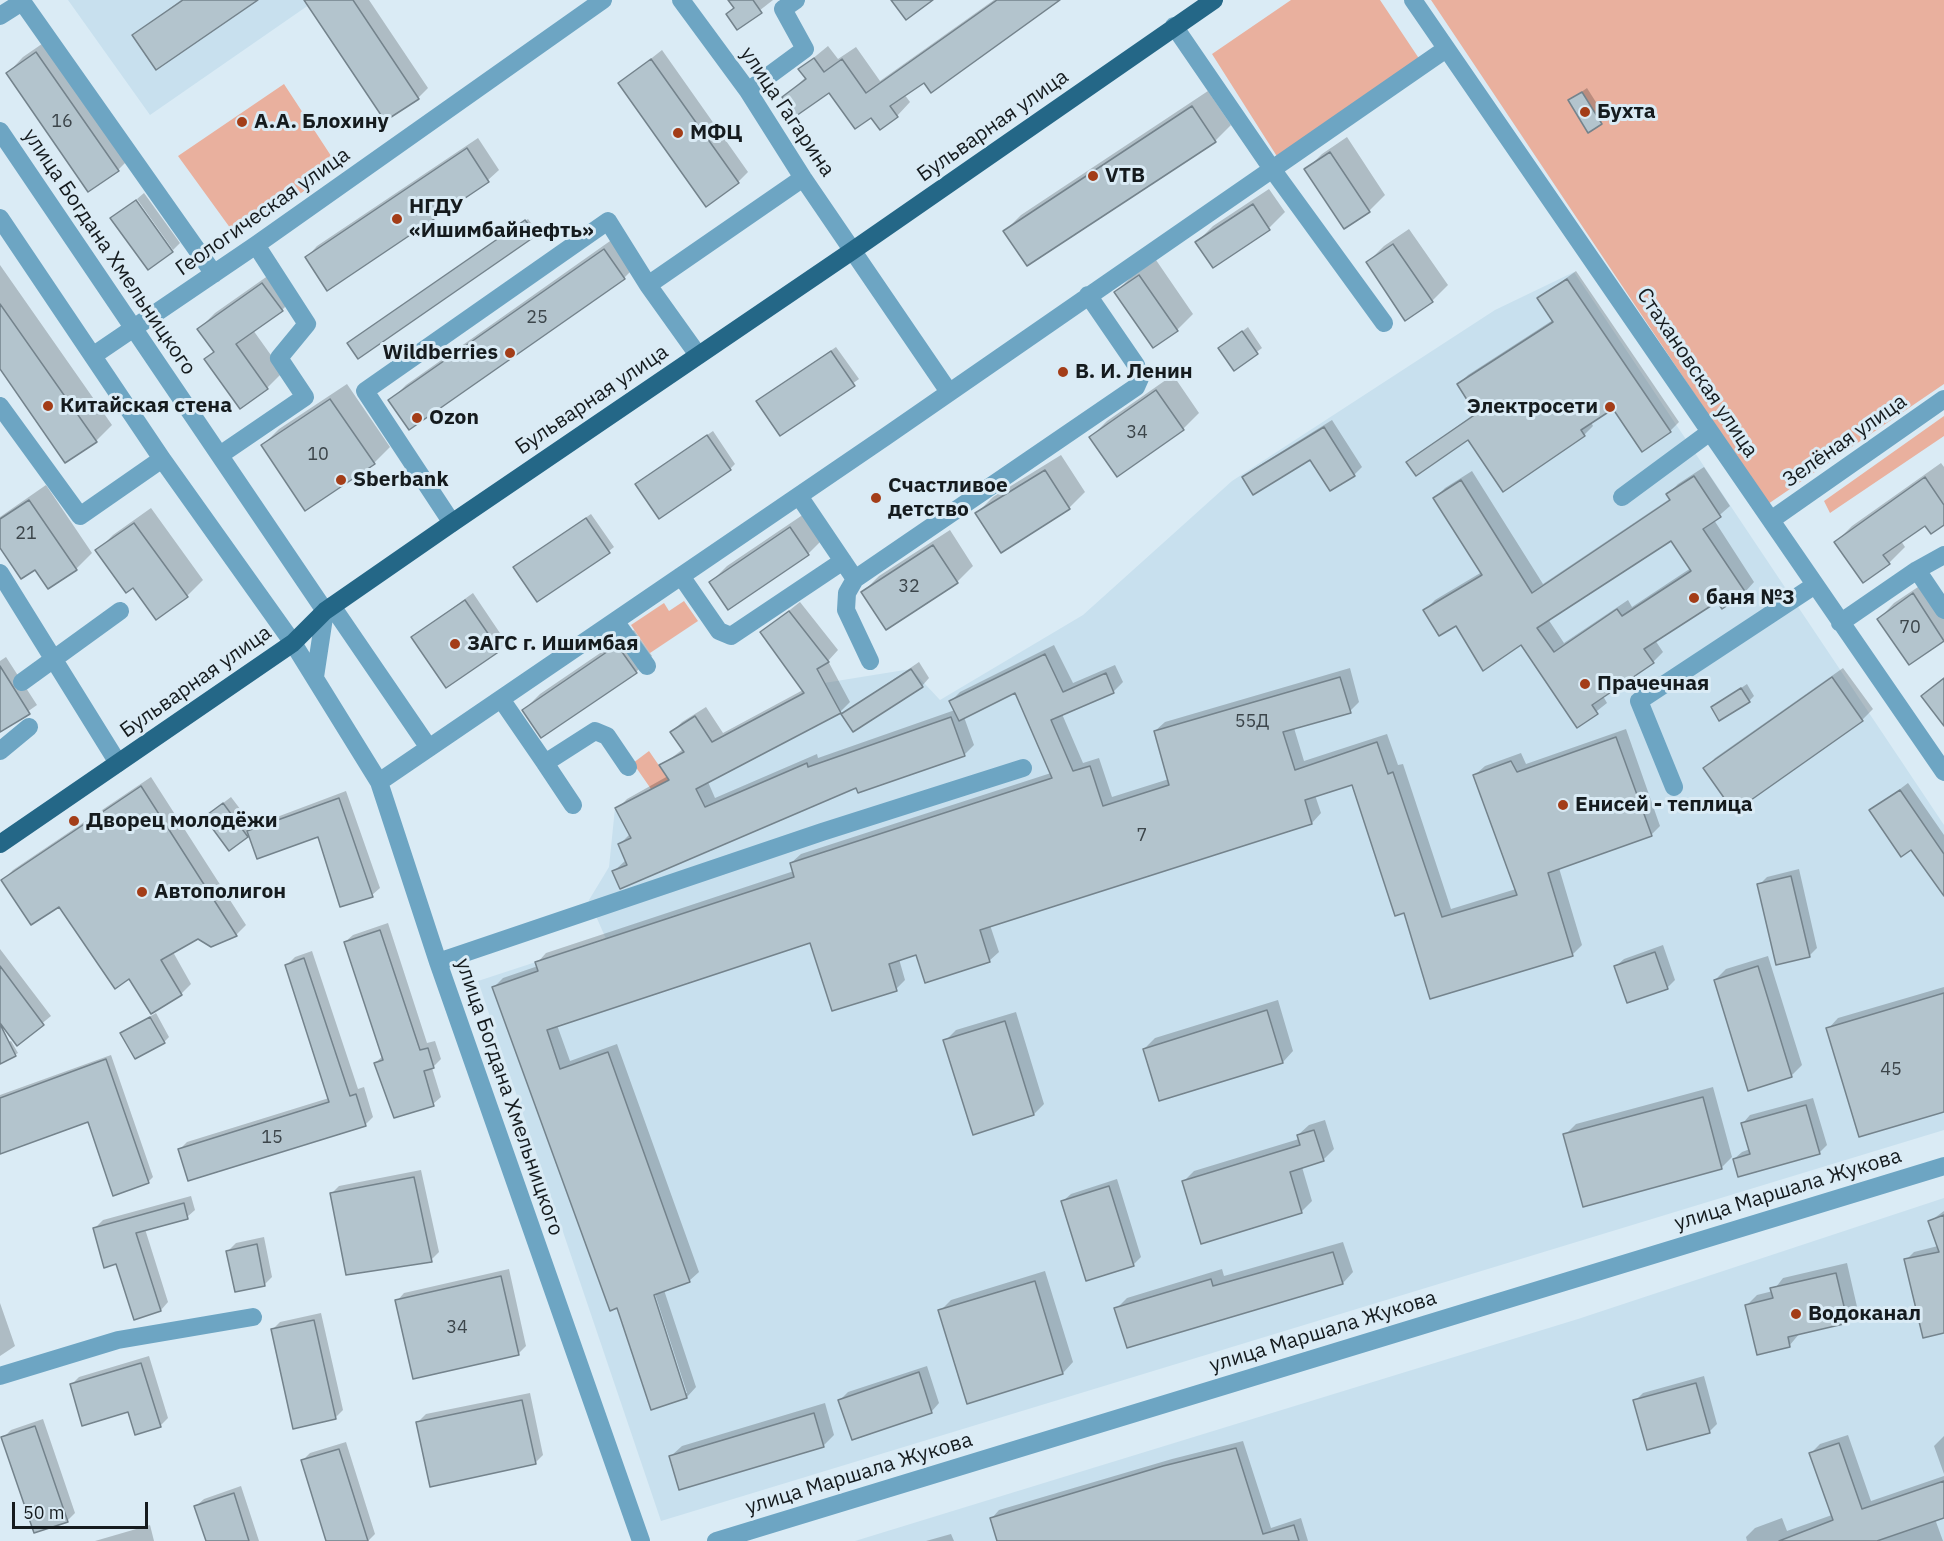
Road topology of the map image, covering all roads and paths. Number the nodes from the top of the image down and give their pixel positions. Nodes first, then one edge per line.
1 (603, 0) edge
2 (681, 0) edge
3 (796, 0) edge
4 (1214, 0) edge
5 (1413, 0) edge
6 (22, 1) edge
7 (0, 16) edge
8 (1174, 26) junction
9 (1446, 49) junction
10 (748, 91) junction
11 (0, 131) edge
12 (1272, 169) junction
13 (803, 178) junction
14 (0, 218) edge
15 (256, 244) junction
16 (852, 251) junction
17 (214, 274) junction
18 (648, 285) junction
19 (1088, 295) junction
20 (1384, 323) dead end
21 (133, 329) junction
22 (94, 355) junction
23 (698, 355) junction
24 (949, 392) junction
25 (1944, 399) edge
26 (0, 406) edge
27 (1710, 432) junction
28 (220, 455) junction
29 (162, 459) junction
30 (799, 496) junction
31 (1622, 497) dead end
32 (1771, 520) junction
33 (452, 523) junction
34 (1944, 555) edge
35 (843, 561) junction
36 (1917, 570) junction
37 (0, 573) edge
38 (681, 576) junction
39 (855, 579) junction
40 (1815, 585) junction
41 (328, 609) junction
42 (1944, 610) edge
43 (120, 611) dead end
44 (615, 621) junction
45 (1840, 623) junction
46 (293, 643) junction
47 (53, 660) junction
48 (870, 661) dead end
49 (647, 666) dead end
50 (315, 677) junction
51 (22, 682) dead end
52 (501, 699) junction
53 (29, 727) dead end
54 (429, 748) junction
55 (0, 751) edge
56 (118, 763) junction
57 (545, 763) junction
58 (628, 767) dead end
59 (1023, 768) dead end
60 (1944, 772) edge
61 (379, 782) junction
62 (1674, 787) dead end
63 (573, 805) dead end
64 (0, 844) edge
65 (438, 962) junction
66 (1944, 1166) edge
67 (254, 1317) dead end
68 (0, 1376) edge
69 (640, 1541) edge
70 (716, 1541) edge

1 - 15 street, Геологическая улица
2 - 10 street, улица Гагарина
3 - 10 street
4 - 8 main road, Бульварная улица
5 - 9 street, Стахановская улица
6 - 7 street
6 - 17 street
8 - 12 street
8 - 16 main road, Бульварная улица
9 - 12 street
9 - 27 street, Стахановская улица
10 - 13 street, улица Гагарина
11 - 21 street, улица Богдана Хмельницкого
12 - 19 street
12 - 20 street
13 - 16 street, улица Гагарина
13 - 18 street
14 - 22 street, улица Богдана Хмельницкого
15 - 17 street, Геологическая улица
15 - 28 street
16 - 23 main road, Бульварная улица
16 - 24 street, улица Гагарина
17 - 21 street, Геологическая улица
18 - 23 street
18 - 33 street
19 - 24 street
19 - 39 street
21 - 22 street, Геологическая улица
21 - 28 street, улица Богдана Хмельницкого
22 - 29 street, улица Богдана Хмельницкого
23 - 33 main road, Бульварная улица
24 - 30 street
25 - 32 street, Зелёная улица
26 - 29 street
27 - 31 street
27 - 32 street, Стахановская улица
28 - 41 street, улица Богдана Хмельницкого
29 - 46 street, улица Богдана Хмельницкого
30 - 35 street
30 - 38 street
32 - 40 street, Стахановская улица
33 - 41 main road, Бульварная улица
34 - 36 street
35 - 38 street
35 - 39 street
36 - 42 street
36 - 45 street
37 - 47 street
38 - 44 street
39 - 48 street
40 - 45 street, Стахановская улица
40 - 62 street
41 - 46 main road, Бульварная улица
41 - 50 street
41 - 54 street, улица Богдана Хмельницкого
43 - 47 street
44 - 49 street
44 - 52 street
45 - 60 street, Стахановская улица
46 - 50 street, улица Богдана Хмельницкого
46 - 56 main road, Бульварная улица
47 - 51 street
47 - 56 street
50 - 61 street, улица Богдана Хмельницкого
52 - 54 street
52 - 57 street
53 - 55 street
54 - 61 street
56 - 64 main road, Бульварная улица
57 - 58 street
57 - 63 street
59 - 65 street
61 - 65 street, улица Богдана Хмельницкого
65 - 69 street, улица Богдана Хмельницкого
66 - 70 street, улица Маршала Жукова
67 - 68 street

